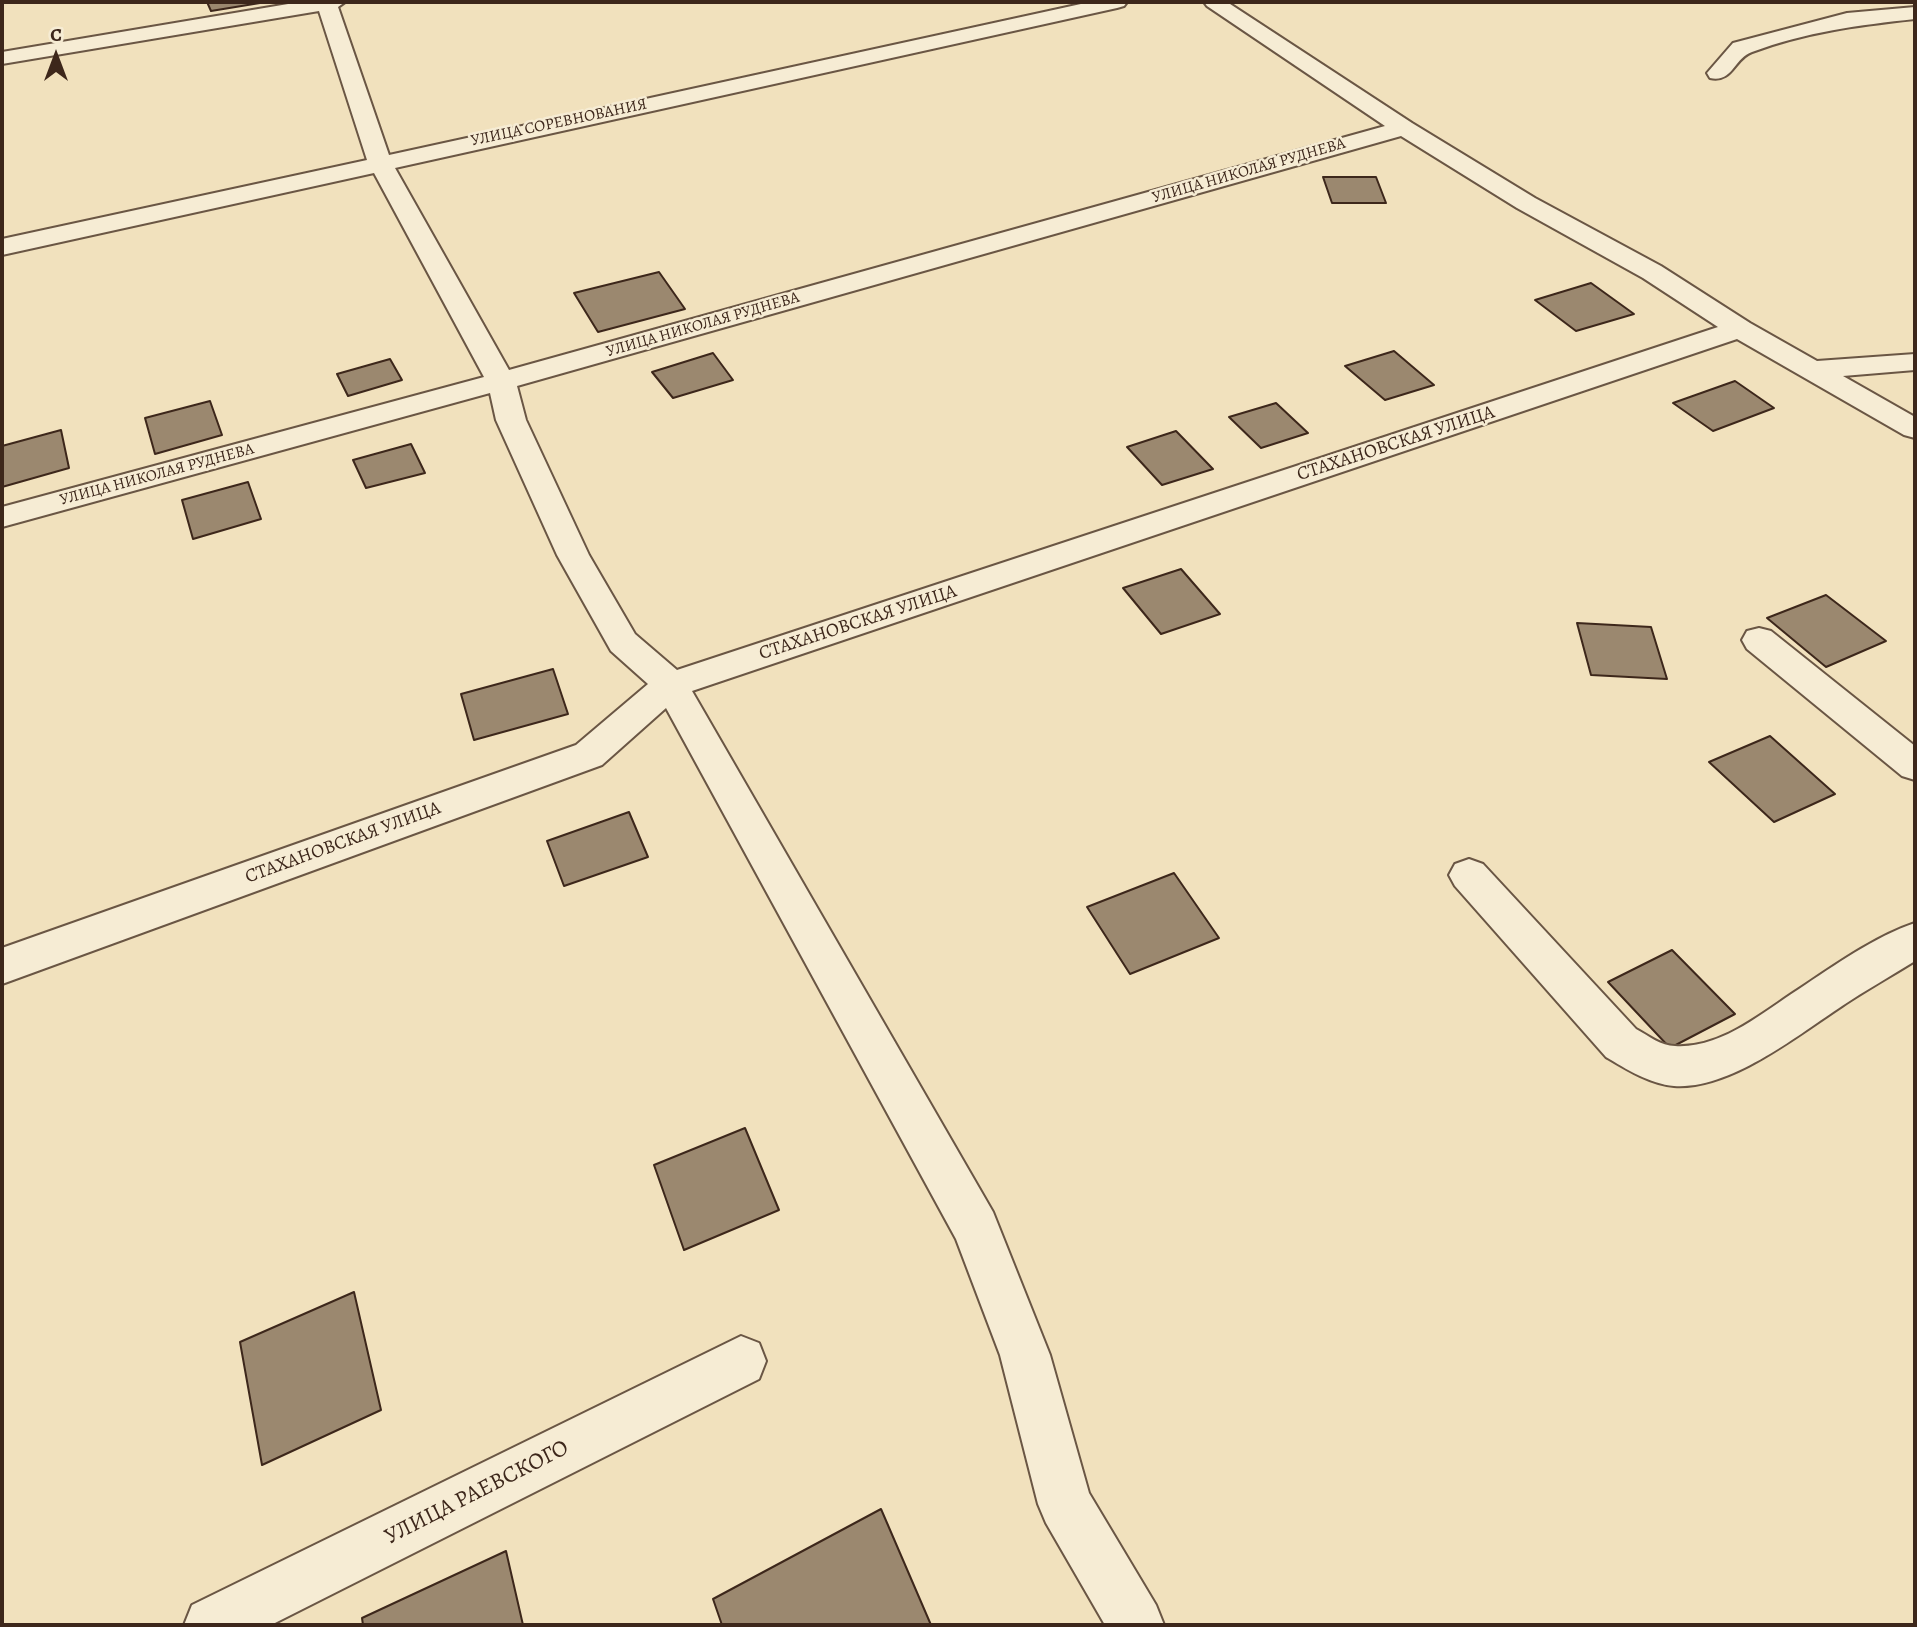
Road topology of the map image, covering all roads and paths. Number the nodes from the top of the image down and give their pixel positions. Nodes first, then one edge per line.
1 (329, 2) edge
2 (1117, 2) edge
3 (1214, 2) edge
4 (1915, 13) edge
5 (2, 58) edge
6 (1718, 73) dead end
7 (1404, 128) junction
8 (380, 162) junction
9 (2, 247) edge
10 (1740, 329) junction
11 (1915, 362) edge
12 (1810, 370) junction
13 (501, 381) junction
14 (1915, 429) edge
15 (2, 517) edge
16 (1759, 640) dead end
17 (671, 685) junction
18 (1915, 766) edge
19 (1469, 875) dead end
20 (1915, 940) edge
21 (2, 965) edge
22 (741, 1361) dead end
23 (212, 1625) edge
24 (1136, 1625) edge

1 - 5 street
1 - 8 street
2 - 8 street, УЛИЦА СОРЕВНОВАНИЯ
3 - 7 street
4 - 6 street
7 - 10 street
7 - 13 street, УЛИЦА НИКОЛАЯ РУДНЕВА
8 - 9 street, УЛИЦА СОРЕВНОВАНИЯ
8 - 13 street
10 - 12 street
10 - 17 street, СТАХАНОВСКАЯ УЛИЦА
11 - 12 street
12 - 14 street
13 - 15 street, УЛИЦА НИКОЛАЯ РУДНЕВА
13 - 17 street
16 - 18 street
17 - 21 street, СТАХАНОВСКАЯ УЛИЦА
17 - 24 street
19 - 20 street
22 - 23 street, УЛИЦА РАЕВСКОГО

